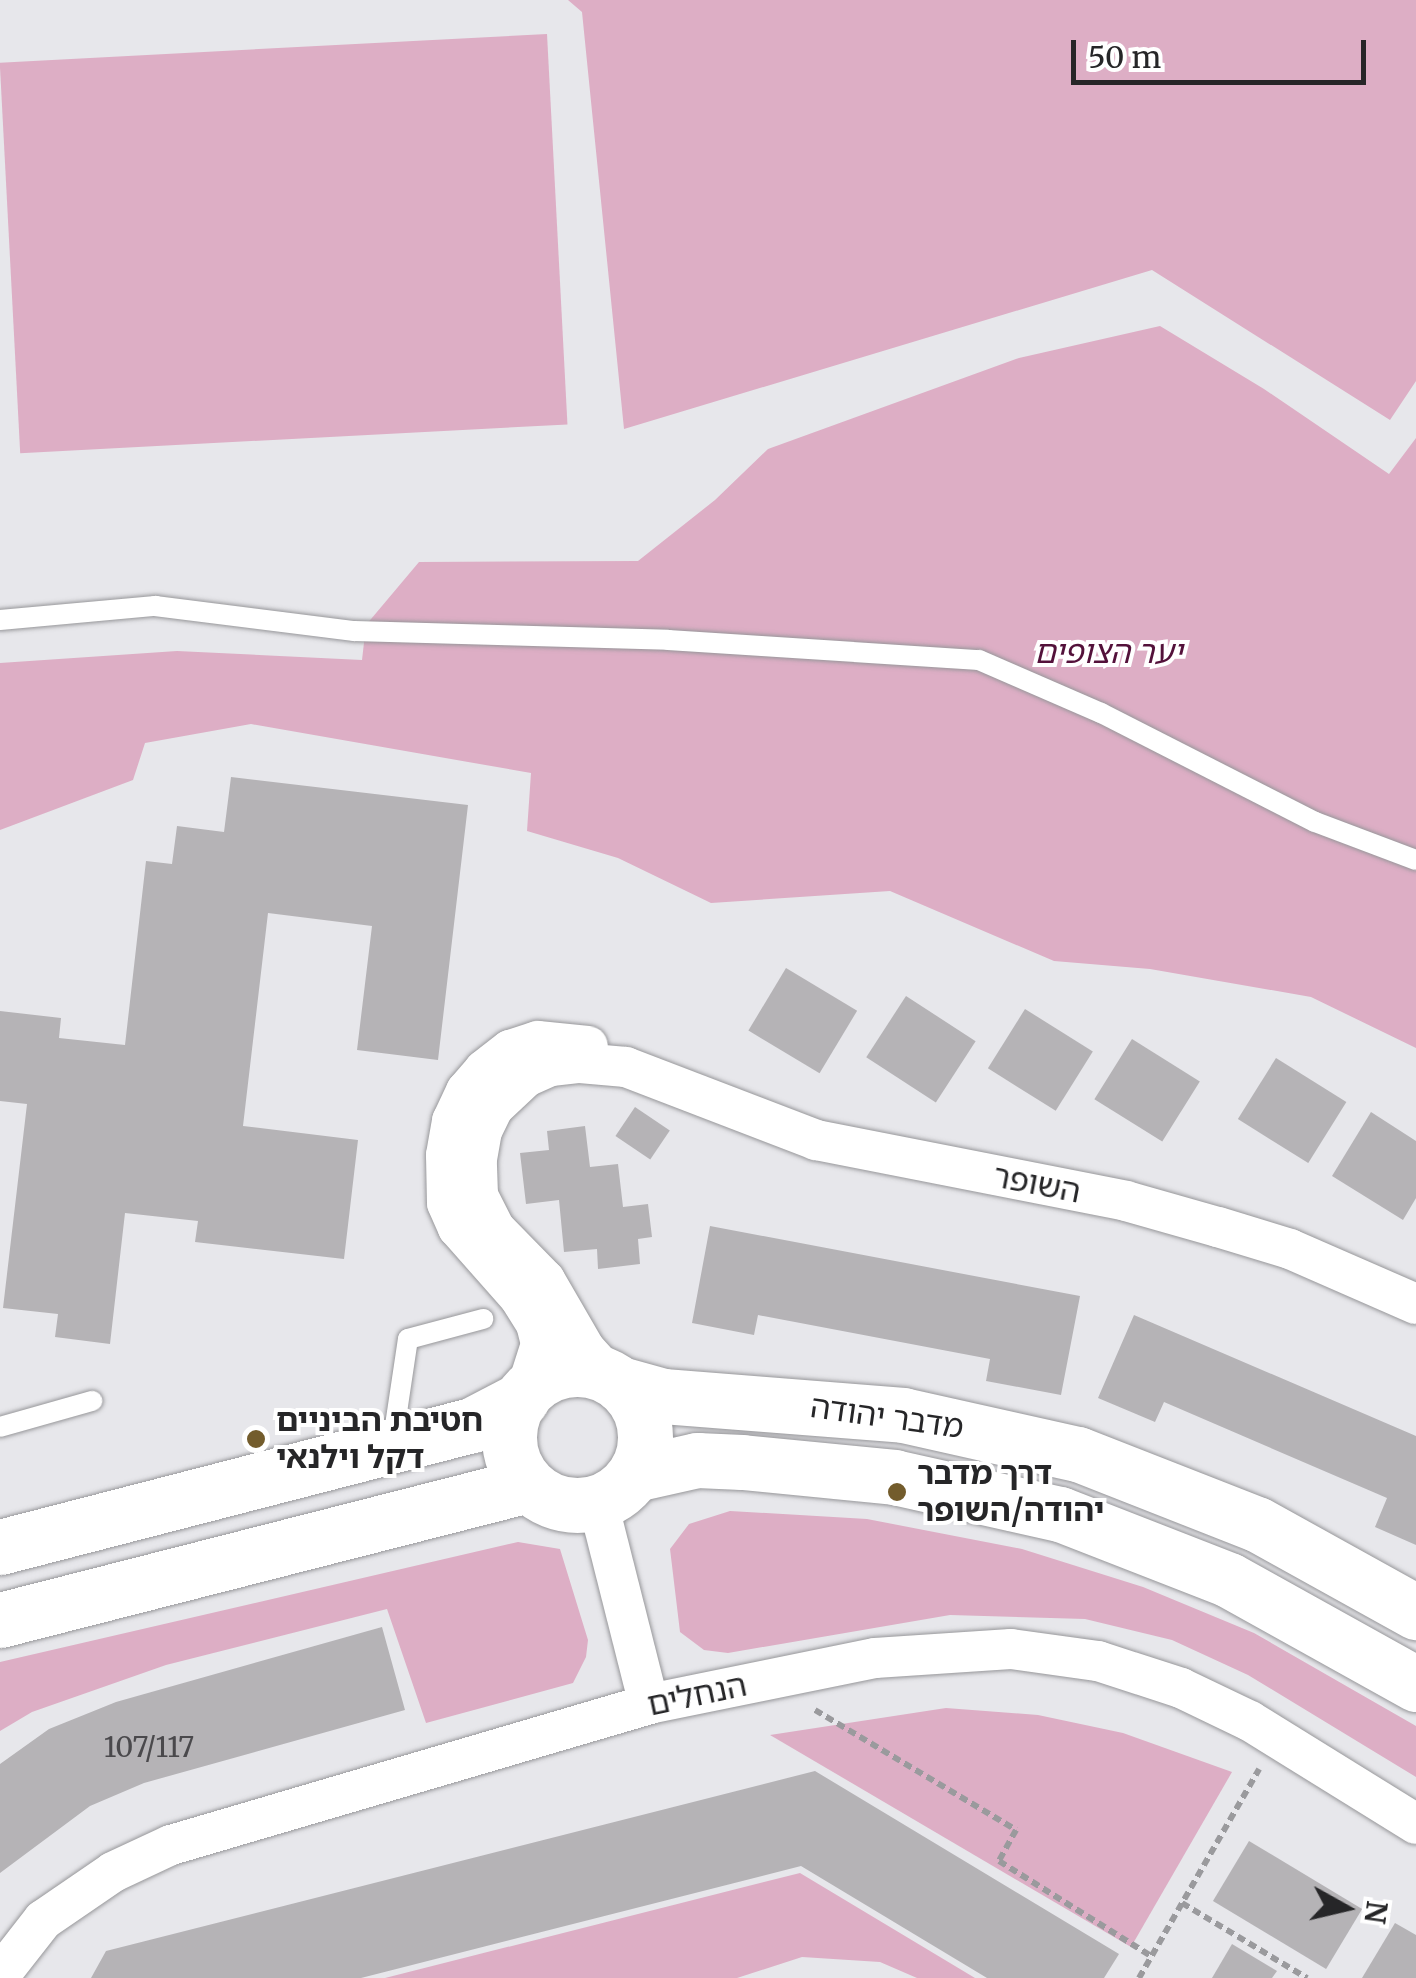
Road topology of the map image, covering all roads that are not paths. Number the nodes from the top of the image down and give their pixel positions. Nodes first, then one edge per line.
1 (0, 620) edge
2 (1416, 860) edge
3 (653, 1079) junction
4 (1416, 1304) edge
5 (483, 1320) dead end
6 (616, 1382) junction
7 (524, 1395) junction
8 (92, 1401) dead end
9 (0, 1427) edge
10 (392, 1447) junction
11 (528, 1485) junction
12 (616, 1489) junction
13 (0, 1547) edge
14 (1416, 1612) edge
15 (0, 1620) edge
16 (1416, 1684) edge
17 (648, 1704) junction
18 (1416, 1824) edge
19 (0, 1975) edge

1 - 2 lane
3 - 4 street, השופר
3 - 6 street, השופר
3 - 7 street, השופר
5 - 10 lane
6 - 7 street
6 - 12 street
6 - 14 street, מדבר יהודה
7 - 10 street
7 - 11 street
8 - 9 lane
10 - 13 street
11 - 12 street
11 - 15 street
12 - 16 street, מדבר יהודה
12 - 17 street
17 - 18 street, הנחלים
17 - 19 street, הנחלים

